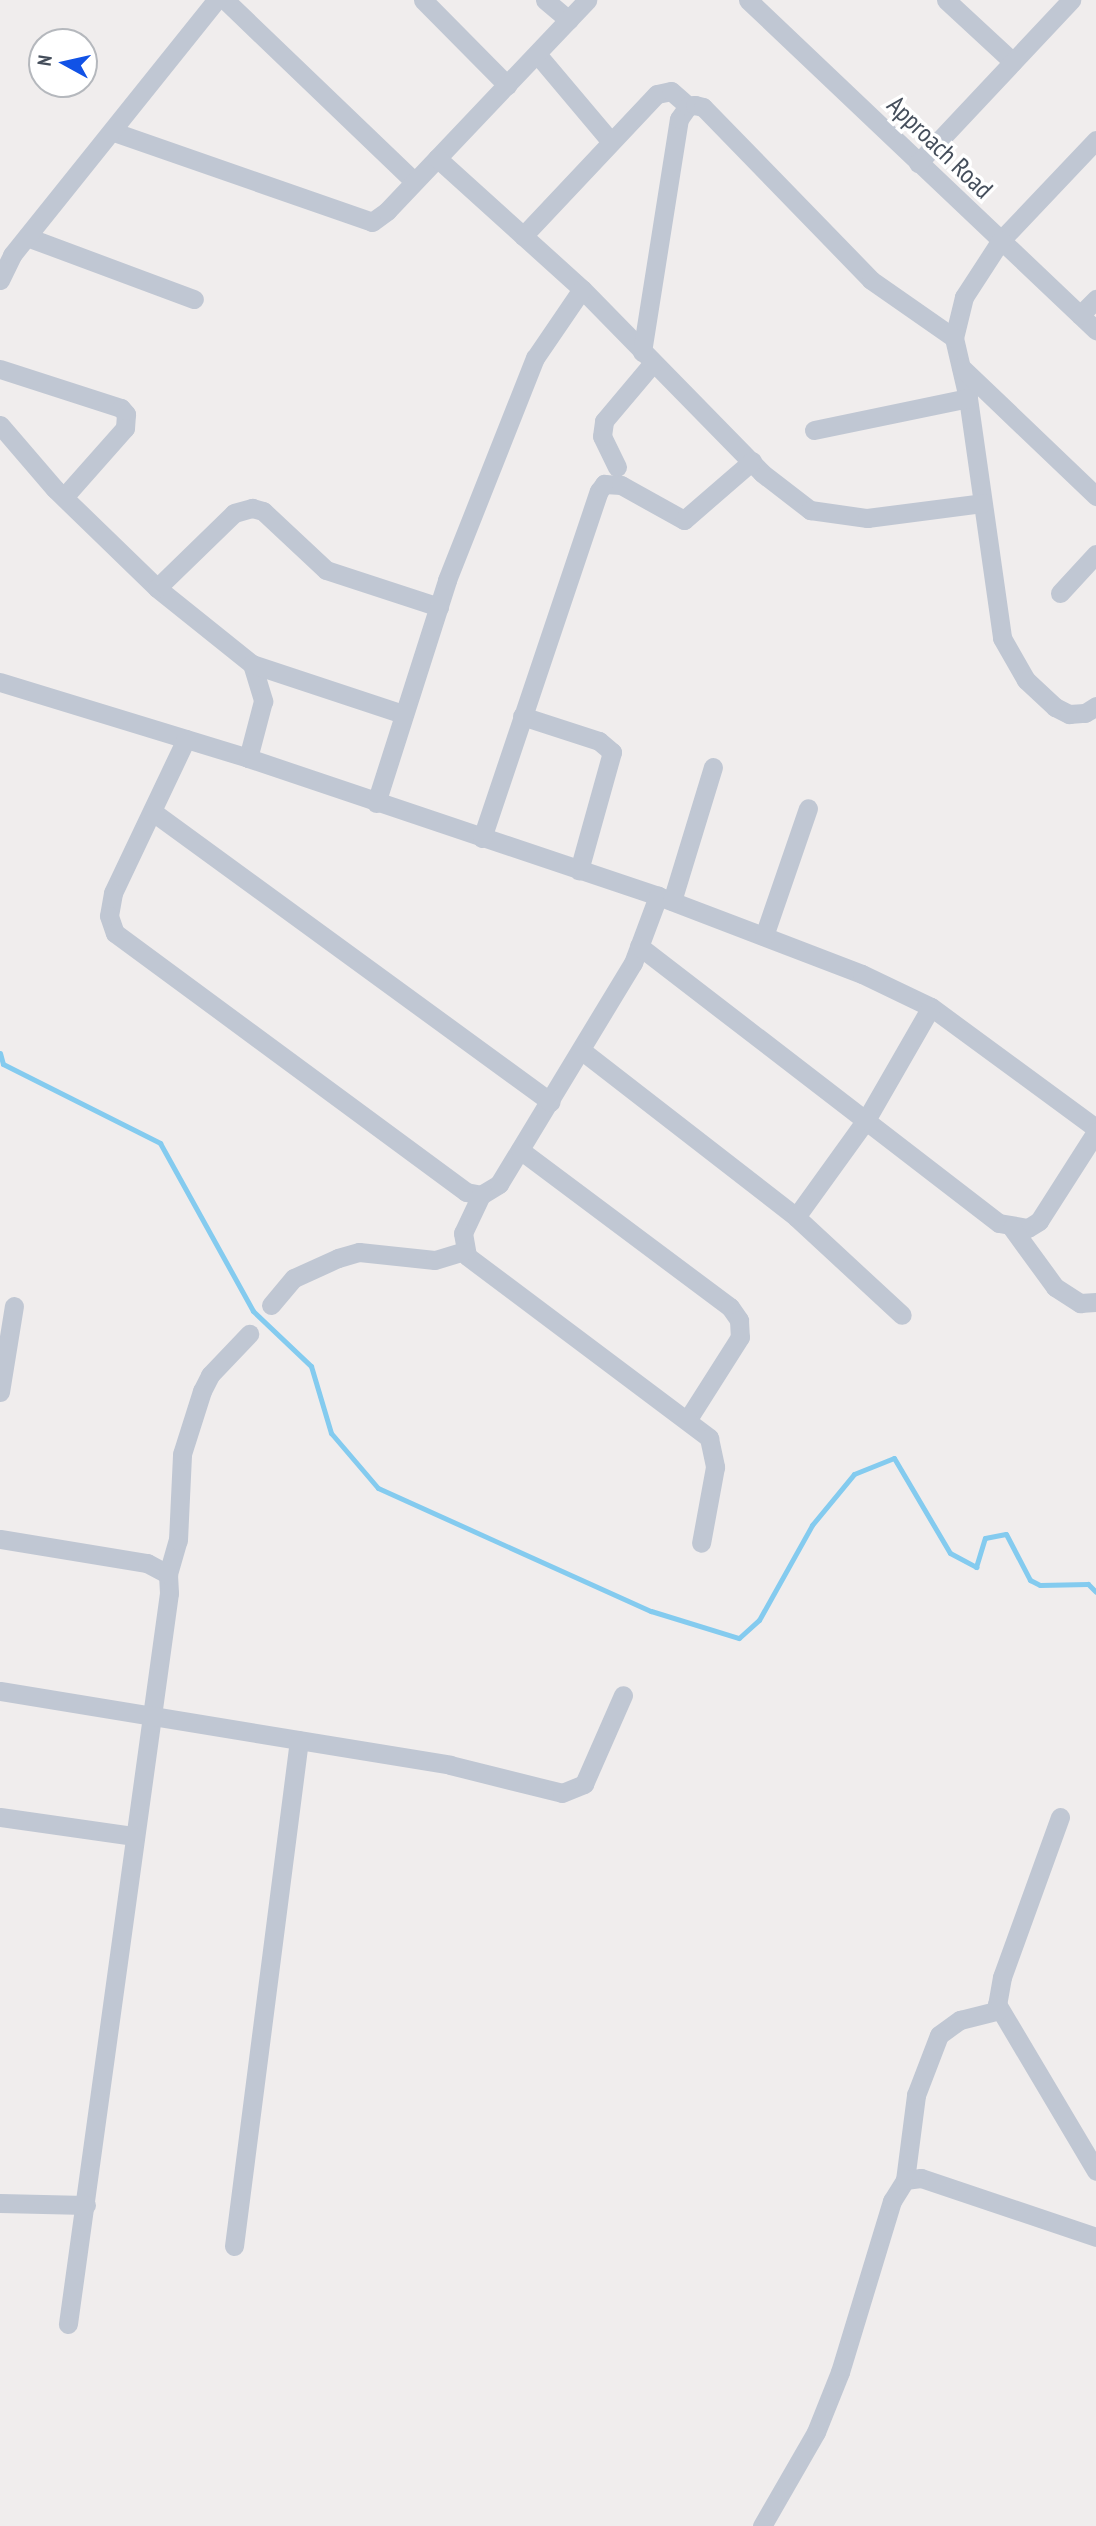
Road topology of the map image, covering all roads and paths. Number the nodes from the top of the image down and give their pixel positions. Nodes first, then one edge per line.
1 (216, 0) edge
2 (225, 0) edge
3 (423, 0) edge
4 (545, 0) edge
5 (587, 0) edge
6 (748, 0) edge
7 (946, 0) edge
8 (1071, 0) edge
9 (569, 20) junction
10 (537, 54) junction
11 (1013, 62) junction
12 (507, 85) junction
13 (688, 106) junction
14 (114, 132) junction
15 (1096, 139) edge
16 (611, 142) junction
17 (437, 158) junction
18 (918, 163) junction
19 (414, 181) junction
20 (523, 236) junction
21 (27, 237) junction
22 (1000, 240) junction
23 (6, 252) edge
24 (0, 280) edge
25 (582, 289) junction
26 (194, 299) dead end
27 (1096, 299) edge
28 (1080, 315) junction
29 (1096, 330) edge
30 (954, 338) junction
31 (647, 358) junction
32 (961, 367) junction
33 (0, 369) edge
34 (968, 398) junction
35 (0, 425) edge
36 (814, 430) dead end
37 (752, 461) junction
38 (617, 467) dead end
39 (1096, 496) edge
40 (64, 497) junction
41 (982, 503) junction
42 (1096, 554) edge
43 (157, 588) junction
44 (1060, 593) dead end
45 (439, 607) junction
46 (252, 664) junction
47 (0, 682) edge
48 (1096, 706) edge
49 (403, 714) junction
50 (522, 716) junction
51 (186, 739) junction
52 (248, 758) junction
53 (713, 767) dead end
54 (376, 803) junction
55 (808, 808) dead end
56 (153, 812) junction
57 (482, 838) junction
58 (579, 870) junction
59 (665, 898) junction
60 (764, 936) junction
61 (639, 947) junction
62 (930, 1007) junction
63 (581, 1050) junction
64 (551, 1101) junction
65 (866, 1120) junction
66 (1096, 1130) edge
67 (520, 1150) junction
68 (481, 1195) junction
69 (796, 1217) junction
70 (1012, 1228) junction
71 (464, 1251) junction
72 (1096, 1302) edge
73 (271, 1305) dead end
74 (14, 1306) dead end
75 (902, 1315) dead end
76 (249, 1334) dead end
77 (0, 1392) edge
78 (688, 1419) junction
79 (0, 1539) edge
80 (701, 1543) dead end
81 (168, 1574) junction
82 (0, 1691) edge
83 (623, 1695) dead end
84 (151, 1717) junction
85 (299, 1740) junction
86 (0, 1817) edge
87 (1060, 1817) dead end
88 (133, 1836) junction
89 (998, 2011) junction
90 (1089, 2143) edge
91 (1096, 2171) edge
92 (905, 2180) junction
93 (0, 2203) edge
94 (86, 2204) junction
95 (1096, 2237) edge
96 (234, 2246) dead end
97 (68, 2324) dead end
98 (762, 2526) edge

1 - 14 street
2 - 19 street
3 - 12 street
4 - 9 street
5 - 9 street
6 - 18 street, Approach Road
7 - 11 street
8 - 11 street
9 - 10 street
10 - 12 street
10 - 16 street
11 - 18 street
12 - 17 street
13 - 16 street
13 - 30 street
13 - 31 street
14 - 19 street
14 - 21 street
15 - 22 street
16 - 20 street
17 - 19 street
17 - 20 street
18 - 22 street, Approach Road
20 - 25 street
21 - 23 street
21 - 26 street
22 - 28 street, Approach Road
22 - 30 street
23 - 24 street
25 - 31 street
25 - 45 street
27 - 28 street
28 - 29 street, Approach Road
30 - 32 street
31 - 37 street
31 - 38 street
32 - 34 street
32 - 39 street
33 - 40 street
34 - 36 street
34 - 41 street
35 - 40 street
37 - 41 street
37 - 50 street
40 - 43 street
41 - 48 street
42 - 44 street
43 - 45 street
43 - 46 street
45 - 49 street
46 - 49 street
46 - 52 street
47 - 51 street
49 - 54 street
50 - 57 street
50 - 58 street
51 - 52 street
51 - 56 street
52 - 54 street
53 - 59 street
54 - 57 street
55 - 60 street
56 - 64 street
56 - 68 street
57 - 58 street
58 - 59 street
59 - 60 street
59 - 61 street
60 - 62 street
61 - 63 street
61 - 65 street
62 - 65 street
62 - 66 street
63 - 64 street
63 - 69 street
64 - 67 street
65 - 69 street
65 - 70 street
66 - 70 street
67 - 68 street
67 - 78 street
68 - 71 street
69 - 75 street
70 - 72 street
71 - 73 street
71 - 78 street
74 - 77 street
76 - 81 street
78 - 80 street
79 - 81 street
81 - 84 street
82 - 84 street
83 - 85 street
84 - 85 street
84 - 88 street
85 - 96 street
86 - 88 street
87 - 89 street
88 - 94 street
89 - 90 street
89 - 92 street
90 - 91 street
92 - 95 street
92 - 98 street
93 - 94 street
94 - 97 street

